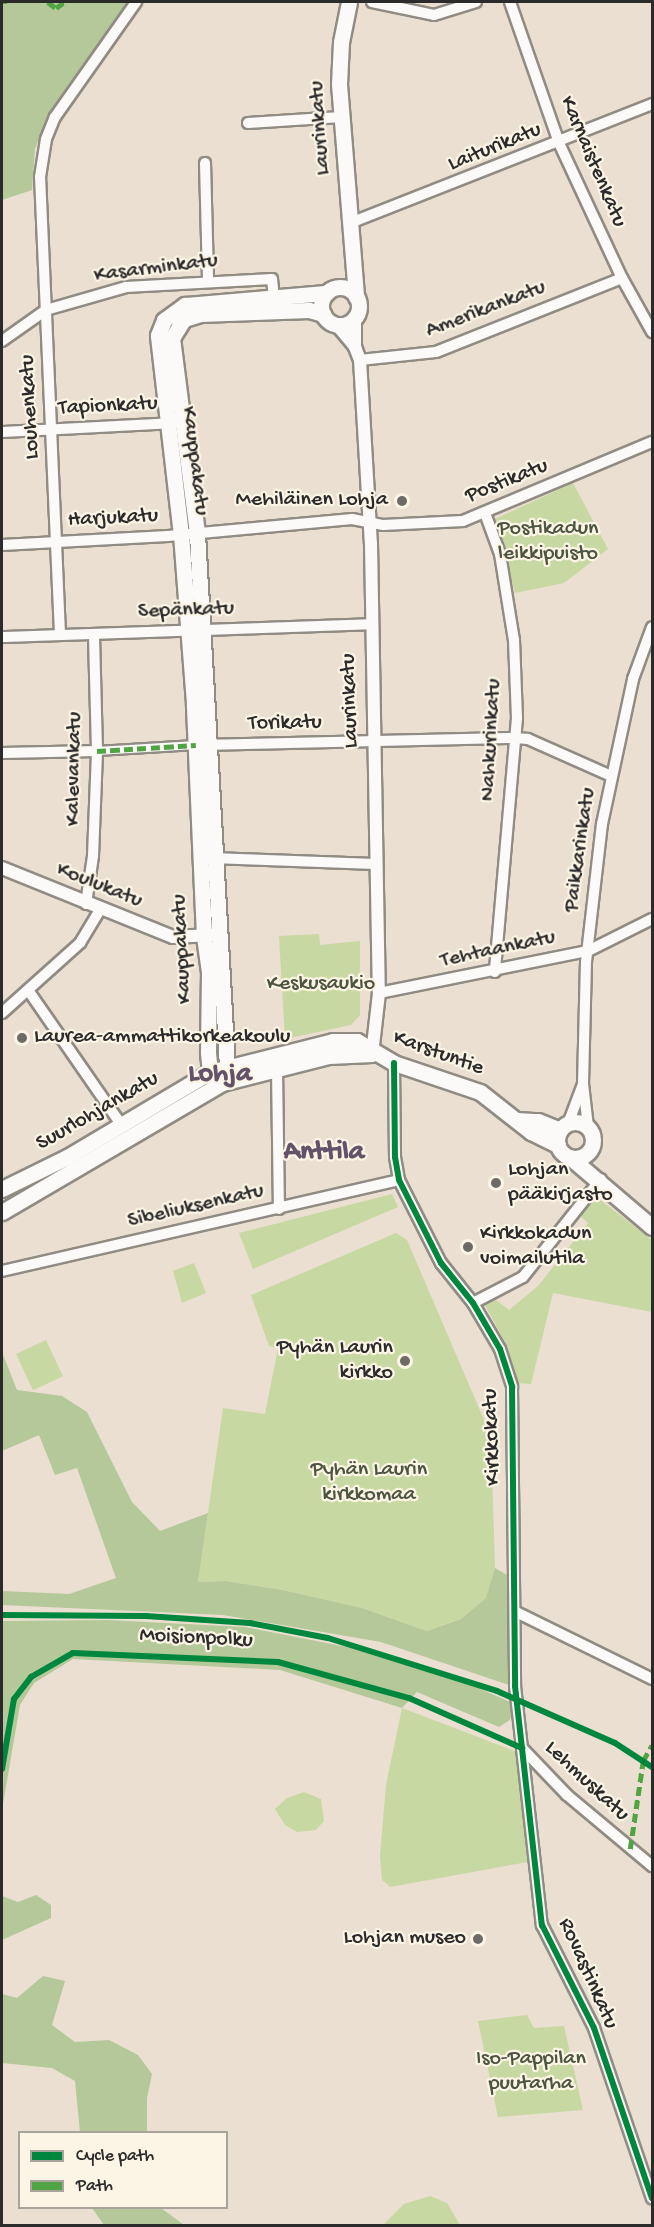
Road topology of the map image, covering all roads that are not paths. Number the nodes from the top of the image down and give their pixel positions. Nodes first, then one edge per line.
1 (136, 2) edge
2 (349, 2) edge
3 (372, 2) edge
4 (476, 2) edge
5 (510, 2) edge
6 (652, 104) edge
7 (341, 117) junction
8 (248, 123) dead end
9 (560, 143) junction
10 (205, 163) dead end
11 (350, 223) junction
12 (352, 253) junction
13 (622, 278) junction
14 (208, 280) junction
15 (332, 290) junction
16 (274, 297) junction
17 (356, 297) junction
18 (46, 310) junction
19 (323, 314) junction
20 (355, 317) junction
21 (336, 324) junction
22 (652, 332) edge
23 (2, 341) edge
24 (355, 347) junction
25 (360, 360) junction
26 (173, 423) junction
27 (51, 430) junction
28 (2, 432) edge
29 (652, 441) edge
30 (485, 513) junction
31 (369, 524) junction
32 (197, 533) junction
33 (181, 535) junction
34 (57, 542) junction
35 (2, 545) edge
36 (372, 624) junction
37 (652, 627) edge
38 (195, 630) junction
39 (60, 634) junction
40 (94, 634) junction
41 (2, 637) edge
42 (515, 738) junction
43 (375, 741) junction
44 (202, 745) junction
45 (97, 751) junction
46 (2, 753) edge
47 (611, 776) junction
48 (208, 858) junction
49 (377, 864) junction
50 (2, 868) edge
51 (86, 904) junction
52 (100, 910) junction
53 (652, 919) edge
54 (211, 935) junction
55 (588, 951) junction
56 (495, 972) junction
57 (28, 990) junction
58 (379, 993) junction
59 (2, 1013) edge
60 (372, 1054) junction
61 (394, 1063) junction
62 (227, 1066) junction
63 (277, 1069) junction
64 (216, 1078) junction
65 (583, 1084) junction
66 (122, 1126) junction
67 (588, 1127) junction
68 (562, 1133) junction
69 (593, 1146) junction
70 (573, 1159) junction
71 (601, 1179) junction
72 (399, 1180) junction
73 (2, 1189) edge
74 (279, 1209) junction
75 (2, 1212) edge
76 (652, 1227) edge
77 (2, 1271) edge
78 (473, 1303) junction
79 (516, 1612) junction
80 (652, 1678) edge
81 (519, 1721) joint
82 (522, 1748) junction
83 (652, 1866) edge
84 (652, 2198) edge

1 - 18 street, Louhenkatu
2 - 7 main road, Laurinkatu
3 - 4 street
5 - 9 street, Karnaistenkatu
6 - 9 street, Laiturikatu
7 - 8 street
7 - 11 main road, Laurinkatu
9 - 11 street, Laiturikatu
9 - 13 street, Karnaistenkatu
10 - 14 street
11 - 12 main road, Laurinkatu
12 - 15 main road, Laurinkatu
12 - 17 main road, Laurinkatu
13 - 22 street, Karnaistenkatu
13 - 25 street, Amerikankatu
14 - 16 street, Kasarminkatu
14 - 18 street, Kasarminkatu
15 - 16 main road, Kauppakatu
15 - 17 main road
15 - 19 main road
16 - 26 main road, Kauppakatu
17 - 20 main road
18 - 23 street, Kasarminkatu
18 - 27 street, Louhenkatu
19 - 21 main road
19 - 26 main road, Kauppakatu
20 - 21 main road
20 - 24 street, Laurinkatu
21 - 24 street, Laurinkatu
24 - 25 street, Laurinkatu
25 - 31 street, Laurinkatu
26 - 27 street, Tapionkatu
26 - 32 main road, Kauppakatu
26 - 33 main road, Kauppakatu
27 - 28 street, Tapionkatu
27 - 34 street, Louhenkatu
29 - 30 street, Postikatu
30 - 31 street, Postikatu
30 - 42 street, Nahkurinkatu
31 - 32 street, Harjukatu
31 - 36 street, Laurinkatu
32 - 33 street, Harjukatu
32 - 38 main road, Kauppakatu
33 - 34 street, Harjukatu
33 - 38 main road, Kauppakatu
34 - 35 street, Harjukatu
34 - 39 street, Louhenkatu
36 - 38 street, Sepänkatu
36 - 43 street, Laurinkatu
37 - 47 street, Paikkarinkatu
38 - 40 street, Sepänkatu
38 - 44 main road, Kauppakatu
39 - 40 street, Sepänkatu
39 - 41 street, Sepänkatu
40 - 45 street, Kalevankatu
42 - 43 street, Torikatu
42 - 47 street, Torikatu
42 - 56 street, Nahkurinkatu
43 - 44 street, Torikatu
43 - 49 street, Laurinkatu
44 - 45 street
44 - 48 main road, Kauppakatu
45 - 46 street
45 - 51 street, Kalevankatu
47 - 55 street, Paikkarinkatu
48 - 49 street
48 - 54 main road, Kauppakatu
49 - 58 street, Laurinkatu
50 - 51 street, Koulukatu
51 - 52 street, Koulukatu
52 - 54 street, Koulukatu
52 - 57 street
53 - 55 street, Tehtaankatu
54 - 62 main road, Kauppakatu
54 - 64 main road, Kauppakatu
55 - 56 street, Tehtaankatu
55 - 65 street, Paikkarinkatu
56 - 58 street, Tehtaankatu
57 - 59 street
57 - 66 street
58 - 60 street, Laurinkatu
60 - 61 main road, Karstuntie
60 - 62 main road, Suurlohjankatu
60 - 63 main road, Suurlohjankatu
61 - 68 main road, Karstuntie
61 - 72 street
62 - 64 main road, Suurlohjankatu
63 - 64 main road, Suurlohjankatu
63 - 74 street
64 - 66 main road, Suurlohjankatu
64 - 75 main road, Suurlohjankatu
65 - 67 street, Paikkarinkatu
65 - 68 street, Paikkarinkatu
66 - 73 main road, Suurlohjankatu
67 - 68 main road, Karstuntie
67 - 69 main road
68 - 70 main road
69 - 70 main road
69 - 71 main road
70 - 71 main road
71 - 76 main road
71 - 78 street
72 - 74 street, Sibeliuksenkatu
72 - 78 street, Kirkkokatu
74 - 77 street, Sibeliuksenkatu
78 - 79 street, Kirkkokatu
79 - 80 street
79 - 81 street, Kirkkokatu
81 - 82 street, Rovastinkatu
82 - 83 street, Lehmuskatu
82 - 84 street, Rovastinkatu

